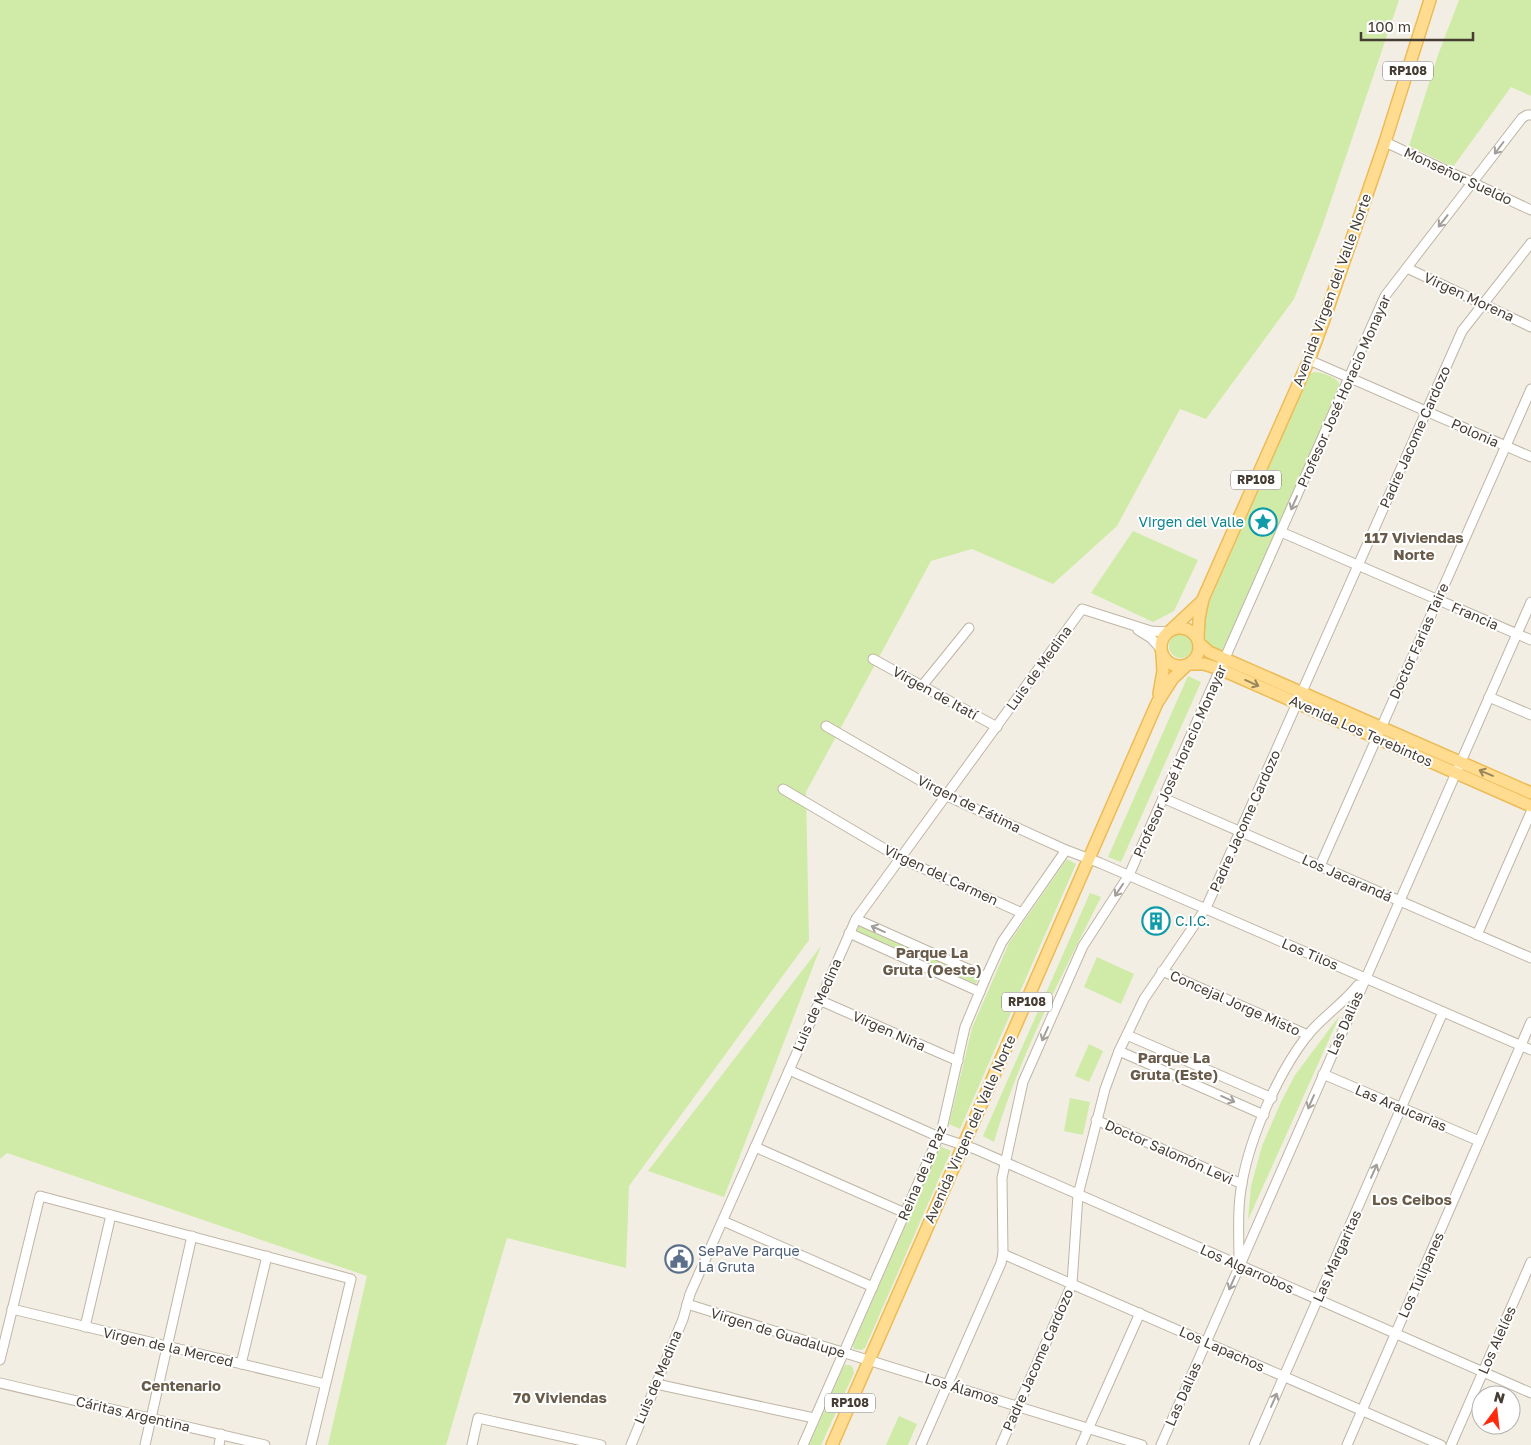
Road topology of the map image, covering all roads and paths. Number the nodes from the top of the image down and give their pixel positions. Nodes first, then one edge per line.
1 (1430, 0) edge
2 (1529, 115) edge
3 (1385, 142) junction
4 (1472, 183) junction
5 (1531, 210) edge
6 (1531, 243) edge
7 (1407, 268) junction
8 (1483, 304) junction
9 (1531, 327) edge
10 (1309, 360) junction
11 (1349, 378) junction
12 (1531, 389) edge
13 (1426, 412) junction
14 (1506, 446) junction
15 (1531, 457) edge
16 (1281, 532) junction
17 (1358, 566) junction
18 (1203, 600) junction
19 (1437, 600) junction
20 (1531, 602) edge
21 (1125, 622) junction
22 (969, 628) dead end
23 (1169, 631) junction
24 (1517, 634) junction
25 (1531, 640) edge
26 (1198, 641) junction
27 (1162, 651) junction
28 (873, 659) dead end
29 (1223, 664) junction
30 (1188, 665) junction
31 (922, 686) junction
32 (1489, 697) junction
33 (1300, 698) junction
34 (1157, 703) junction
35 (1531, 715) edge
36 (826, 726) dead end
37 (997, 727) junction
38 (1378, 732) junction
39 (1458, 768) junction
40 (783, 789) dead end
41 (1531, 793) edge
42 (947, 796) junction
43 (1163, 798) junction
44 (1531, 806) edge
45 (1531, 812) edge
46 (1240, 832) junction
47 (1066, 850) junction
48 (900, 858) junction
49 (1090, 858) junction
50 (1320, 866) junction
51 (1129, 875) junction
52 (1399, 901) junction
53 (1206, 908) junction
54 (1022, 913) junction
55 (856, 919) junction
56 (849, 933) junction
57 (1476, 935) junction
58 (1531, 958) edge
59 (1162, 971) junction
60 (986, 977) junction
61 (1365, 978) junction
62 (980, 992) junction
63 (819, 1000) junction
64 (1443, 1012) junction
65 (1531, 1022) edge
66 (1127, 1035) junction
67 (1308, 1035) junction
68 (1521, 1046) junction
69 (1531, 1050) edge
70 (1119, 1052) junction
71 (958, 1061) junction
72 (789, 1070) junction
73 (1323, 1074) junction
74 (1272, 1098) junction
75 (1401, 1108) junction
76 (1264, 1115) junction
77 (1096, 1120) junction
78 (939, 1137) junction
79 (1479, 1141) junction
80 (964, 1145) junction
81 (756, 1147) junction
82 (1005, 1162) junction
83 (1242, 1184) junction
84 (1078, 1195) junction
85 (905, 1213) junction
86 (112, 1215) junction
87 (722, 1221) junction
88 (192, 1236) junction
89 (1002, 1254) junction
90 (267, 1256) junction
91 (1531, 1262) edge
92 (1240, 1265) junction
93 (1072, 1284) junction
94 (872, 1287) junction
95 (1318, 1300) junction
96 (687, 1304) junction
97 (12, 1309) junction
98 (1140, 1313) junction
99 (85, 1327) junction
100 (1395, 1334) junction
101 (1206, 1342) junction
102 (167, 1346) junction
103 (843, 1354) junction
104 (0, 1360) edge
105 (869, 1361) junction
106 (241, 1364) junction
107 (1483, 1372) junction
108 (1284, 1376) junction
109 (0, 1383) edge
110 (325, 1384) junction
111 (656, 1384) junction
112 (948, 1385) junction
113 (1531, 1393) edge
114 (1018, 1407) junction
115 (1362, 1410) junction
116 (151, 1418) junction
117 (814, 1418) junction
118 (1088, 1428) junction
119 (221, 1434) junction
120 (145, 1445) edge
121 (219, 1445) edge
122 (265, 1445) edge
123 (311, 1445) edge
124 (472, 1445) edge
125 (601, 1445) edge
126 (631, 1445) edge
127 (803, 1445) edge
128 (832, 1445) edge
129 (922, 1445) edge
130 (1001, 1445) edge
131 (1081, 1445) edge
132 (1142, 1445) edge
133 (1161, 1445) edge
134 (1254, 1445) edge
135 (1347, 1445) edge
136 (1441, 1445) edge
137 (1451, 1445) edge

1 - 3 main road, Avenida Virgen del Valle Norte / RP108
2 -> 4 street, Profesor José Horacio Monayar
3 - 4 street, Monseñor Sueldo
3 - 10 main road, Avenida Virgen del Valle Norte / RP108
4 - 5 street, Monseñor Sueldo
4 -> 7 street, Profesor José Horacio Monayar
6 - 8 street, Padre Jacome Cardozo
7 - 8 street, Virgen Morena
7 - 11 street, Profesor José Horacio Monayar
8 - 9 street, Virgen Morena
8 - 13 street, Padre Jacome Cardozo
10 - 11 street, Polonia
10 - 18 main road, Avenida Virgen del Valle Norte / RP108
11 - 13 street, Polonia
11 -> 16 street, Profesor José Horacio Monayar
12 - 14 street, Doctor Farias Taire
13 - 14 street, Polonia
13 - 17 street, Padre Jacome Cardozo
14 - 15 street, Polonia
14 - 19 street, Doctor Farias Taire
16 - 17 street, Francia
16 - 29 street, Profesor José Horacio Monayar
17 - 19 street, Francia
17 - 33 street, Padre Jacome Cardozo
18 - 23 main road, Avenida Virgen del Valle Norte / RP108
18 - 26 main road, Avenida Virgen del Valle Norte / RP108
19 - 24 street, Francia
19 - 38 street, Doctor Farias Taire
20 - 24 street, Las Dalias
21 - 23 street
21 - 27 street
21 - 37 street, Luis de Medina
22 - 31 street
23 - 26 main road
23 - 27 main road, RP108
24 - 25 street, Francia
24 - 32 street, Las Dalias
26 - 29 main road, Avenida Los Terebintos
26 - 30 main road, RP108
27 - 30 main road
27 - 34 main road, Avenida Virgen del Valle Norte / RP108
28 - 31 street, Virgen de Itatí
29 - 30 main road, Avenida Los Terebintos
29 - 33 main road, Avenida Los Terebintos
29 - 43 street, Profesor José Horacio Monayar
30 - 34 main road, Avenida Virgen del Valle Norte / RP108
31 - 37 street, Virgen de Itatí
32 - 35 street
32 - 39 street, Las Dalias
33 - 38 main road, Avenida Los Terebintos
33 - 46 street, Padre Jacome Cardozo
34 - 49 main road, Avenida Virgen del Valle Norte / RP108
36 - 42 street, Virgen de Fátima
37 - 42 street, Luis de Medina
38 - 39 main road, Avenida Los Terebintos
38 - 50 street, Doctor Farias Taire
41 -> 39 main road, Avenida Los Terebintos
39 - 44 main road, Avenida Los Terebintos
39 - 52 street, Las Dalias
40 - 48 street, Virgen del Carmen
42 - 47 street, Virgen de Fátima
42 - 48 street, Luis de Medina
43 - 46 street, Los Jacarandá
43 - 51 street, Profesor José Horacio Monayar
45 - 57 street
46 - 50 street, Los Jacarandá
46 - 53 street, Padre Jacome Cardozo
47 - 49 street, Virgen de Fátima
47 - 54 street, Reina de la Paz
48 - 54 street, Virgen del Carmen
48 - 55 street, Luis de Medina
49 - 51 street, Los Tilos
49 - 80 main road, Avenida Virgen del Valle Norte / RP108
50 - 52 street, Los Jacarandá
51 - 53 street, Los Tilos
51 -> 82 street, Profesor José Horacio Monayar
52 - 57 street, Los Jacarandá
52 - 61 street, Las Dalias
53 - 59 street, Padre Jacome Cardozo
53 - 61 street, Los Tilos
54 - 60 street, Reina de la Paz
55 - 56 street, Luis de Medina
60 -> 55 street
56 - 62 street
56 - 63 street, Luis de Medina
57 - 58 street, Los Jacarandá
59 - 66 street, Padre Jacome Cardozo
59 - 67 street, Concejal Jorge Misto
60 - 62 street, Reina de la Paz
61 - 64 street, Los Tilos
61 - 67 street
61 - 73 street, Las Dalias
62 - 71 street, Reina de la Paz
63 - 71 street, Virgen Niña
63 - 72 street, Luis de Medina
64 - 68 street, Los Tilos
64 - 75 street, Las Margaritas
65 - 68 street, Los Tulipanes
66 - 70 street, Padre Jacome Cardozo
66 - 74 street
67 - 74 street
68 - 69 street, Los Tilos
68 - 79 street, Los Tulipanes
70 -> 76 street
70 - 77 street, Padre Jacome Cardozo
71 - 78 street, Reina de la Paz
72 - 78 street, Los Algarrobos
72 - 81 street, Luis de Medina
73 - 75 street, Las Araucarias
73 -> 92 street, Las Dalias
74 - 76 street
75 - 79 street, Las Araucarias
95 -> 75 street, Las Margaritas
76 - 83 street
77 - 83 street, Doctor Salomón Levi
77 - 84 street, Padre Jacome Cardozo
78 - 80 street, Los Algarrobos
78 - 85 street, Reina de la Paz
79 - 100 street, Los Tulipanes
80 - 82 street, Los Algarrobos
80 - 105 main road, Avenida Virgen del Valle Norte / RP108
81 - 85 street
81 - 87 street, Luis de Medina
82 - 84 street, Los Algarrobos
82 - 89 street, Profesor José Horacio Monayar
83 - 92 street
84 - 92 street, Los Algarrobos
84 - 93 street, Padre Jacome Cardozo
85 - 94 street, Reina de la Paz
86 - 88 street
86 - 97 street
86 - 99 street
87 - 94 street
87 - 96 street, Luis de Medina
88 - 90 street
88 - 102 street
89 - 93 street, Los Lapachos
89 - 112 street, Profesor José Horacio Monayar
90 - 106 street
90 - 110 street
91 - 107 street, Los Alelíes
92 - 95 street, Los Algarrobos
92 -> 101 street, Las Dalias
93 - 98 street, Los Lapachos
93 - 114 street, Padre Jacome Cardozo
94 - 103 street, Reina de la Paz
95 - 100 street, Los Algarrobos
95 - 108 street, Las Margaritas
96 - 103 street, Virgen de Guadalupe
96 - 111 street, Luis de Medina
97 - 99 street, Virgen de la Merced
97 - 104 street
98 - 101 street, Los Lapachos
98 - 118 street
99 - 102 street, Virgen de la Merced
100 - 107 street, Los Algarrobos
100 - 115 street, Los Tulipanes
101 - 108 street, Los Lapachos
101 - 133 street, Las Dalias
102 - 106 street, Virgen de la Merced
102 - 116 street
103 - 105 street, Virgen de Guadalupe
103 - 117 street, Reina de la Paz
105 - 112 street, Los Álamos
105 - 128 main road, Avenida Virgen del Valle Norte / RP108
106 - 110 street, Virgen de la Merced
107 - 113 street, Los Algarrobos
107 - 137 street, Los Alelíes
108 - 115 street, Los Lapachos
134 -> 108 street, Las Margaritas
109 - 116 street, Cáritas Argentina
110 - 123 street
111 - 117 street
111 - 126 street, Luis de Medina
112 - 114 street, Los Álamos
112 - 129 street, Profesor José Horacio Monayar
114 - 118 street, Los Álamos
114 - 130 street, Padre Jacome Cardozo
115 - 135 street, Los Tulipanes
115 - 136 street, Los Lapachos
116 - 119 street, Cáritas Argentina
116 - 120 street
117 - 127 street, Reina de la Paz
118 - 131 street
118 - 132 street, Los Álamos
119 - 121 street
119 - 122 street, Cáritas Argentina
124 - 125 street

